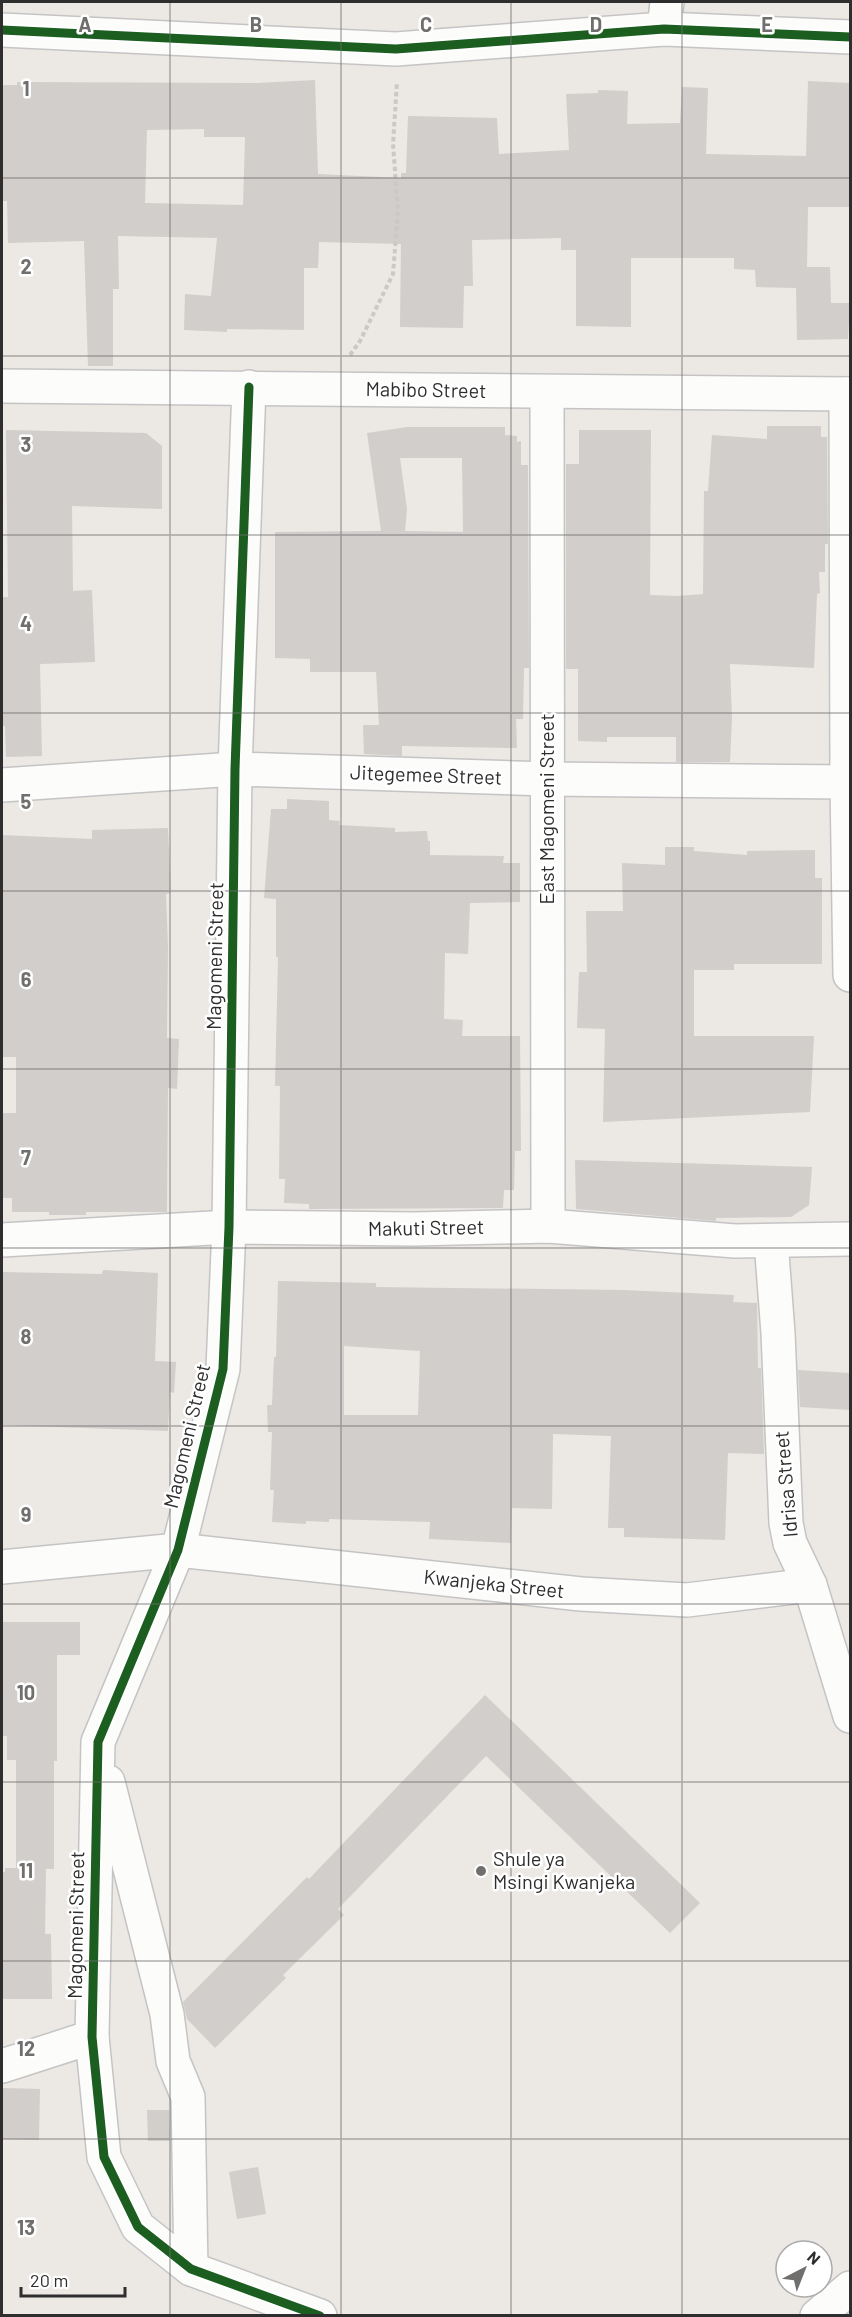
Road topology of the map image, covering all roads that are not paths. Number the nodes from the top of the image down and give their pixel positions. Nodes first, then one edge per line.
1 (666, 15) edge
2 (2, 30) edge
3 (850, 37) edge
4 (2, 386) edge
5 (249, 387) junction
6 (547, 392) junction
7 (848, 394) edge
8 (235, 769) junction
9 (547, 779) junction
10 (849, 782) edge
11 (2, 785) edge
12 (850, 975) edge
13 (548, 1226) junction
14 (229, 1227) junction
15 (850, 1239) edge
16 (2, 1240) edge
17 (771, 1241) junction
18 (178, 1550) junction
19 (2, 1567) edge
20 (810, 1586) junction
21 (850, 1716) edge
22 (98, 1742) junction
23 (92, 2037) junction
24 (2, 2066) edge
25 (191, 2269) junction
26 (850, 2288) edge
27 (320, 2316) edge
28 (817, 2316) edge

1 - 2 street
1 - 3 street
4 - 5 street, Mabibo Street
5 - 6 street, Mabibo Street
5 - 8 street, Magomeni Street
6 - 7 street, Mabibo Street
6 - 9 street, East Magomeni Street
7 - 10 street
8 - 9 street, Jitegemee Street
8 - 11 street, Jitegemee Street
8 - 14 street, Magomeni Street
9 - 10 street, Jitegemee Street
9 - 13 street, East Magomeni Street
10 - 12 street
13 - 14 street, Makuti Street
13 - 17 street, Makuti Street
14 - 16 street, Makuti Street
14 - 18 street, Magomeni Street
15 - 17 street, Makuti Street
17 - 20 street, Idrisa Street
18 - 19 street, Kwanjeka Street
18 - 20 street, Kwanjeka Street
18 - 22 street, Magomeni Street
20 - 21 street, Idrisa Street
22 - 23 street, Magomeni Street
22 - 25 street
23 - 24 street
23 - 25 street, Magomeni Street
25 - 27 street, Magomeni Street
26 - 28 street

